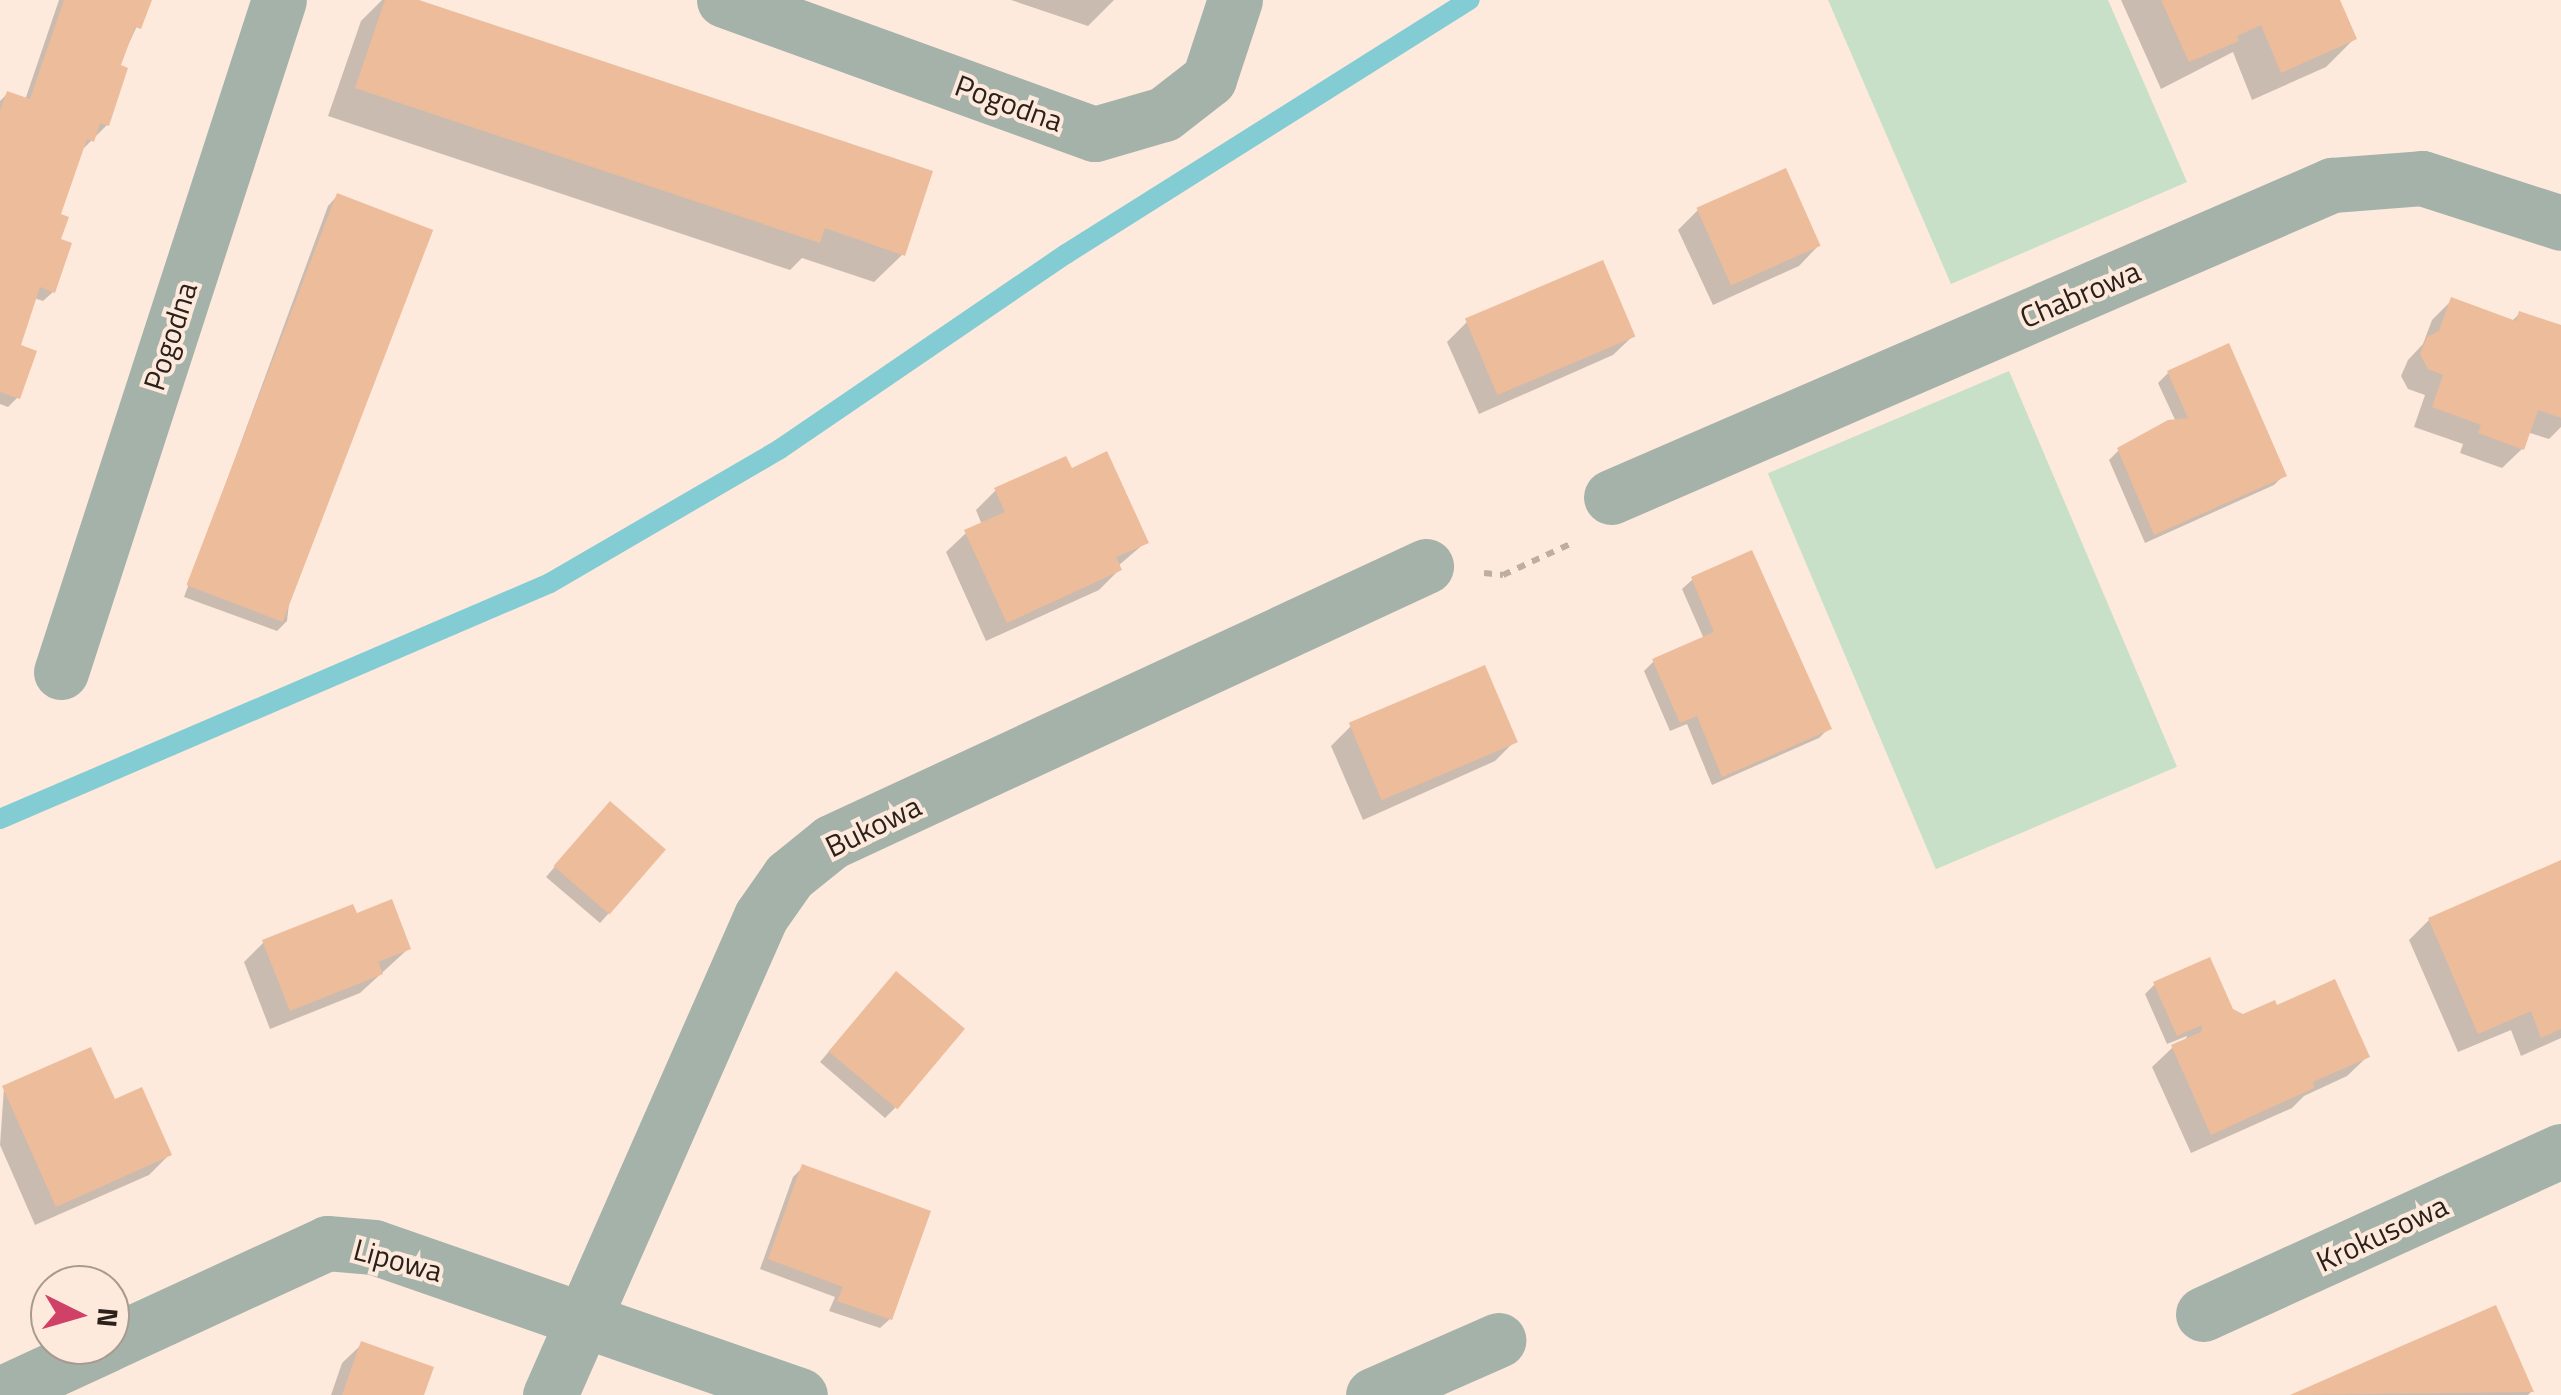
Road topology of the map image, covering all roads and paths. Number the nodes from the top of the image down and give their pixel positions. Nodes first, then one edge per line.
1 (280, 0) edge
2 (724, 0) edge
3 (1235, 0) edge
4 (2561, 223) edge
5 (1610, 497) dead end
6 (1426, 566) dead end
7 (61, 672) dead end
8 (2561, 1151) edge
9 (2203, 1314) dead end
10 (580, 1319) junction
11 (130, 1334) edge
12 (1498, 1340) dead end
13 (63, 1365) edge
14 (0, 1394) edge
15 (550, 1395) edge
16 (800, 1395) edge
17 (1374, 1395) edge

1 - 7 street, Pogodna
2 - 3 street, Pogodna
4 - 5 street, Chabrowa
6 - 10 street, Bukowa
8 - 9 street, Krokusowa
10 - 11 street, Lipowa
10 - 15 street, Bukowa
10 - 16 street, Lipowa
12 - 17 street
13 - 14 street, Lipowa

